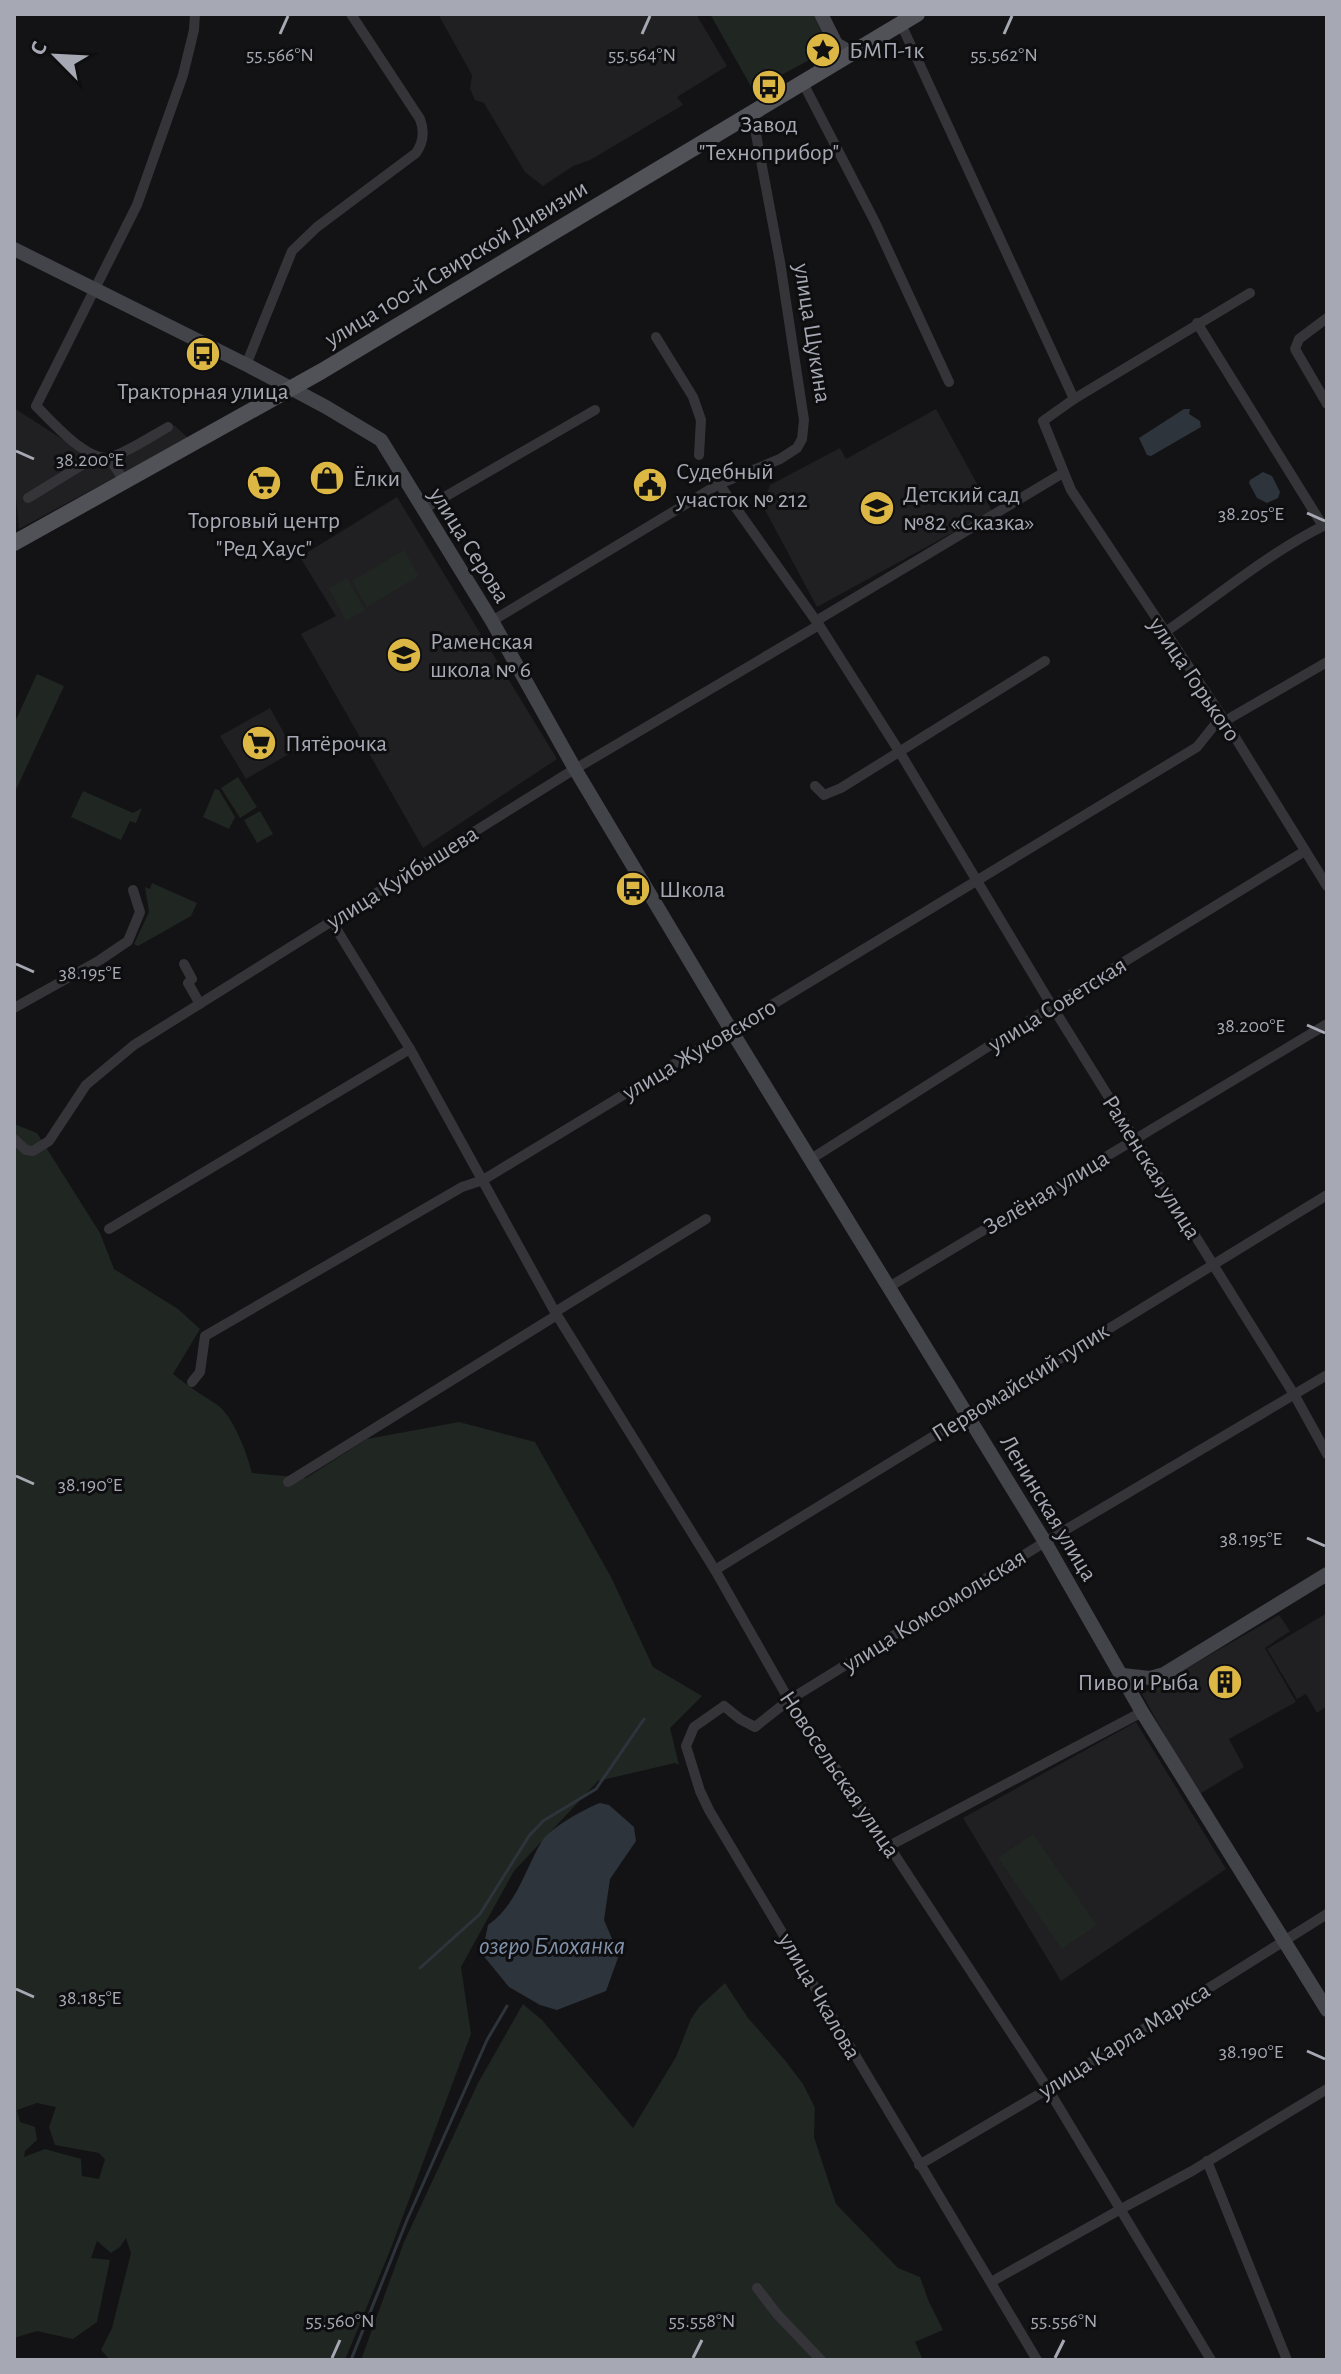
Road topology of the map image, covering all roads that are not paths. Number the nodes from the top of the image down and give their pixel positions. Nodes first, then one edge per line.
1 (195, 14) edge
2 (351, 14) edge
3 (821, 14) edge
4 (917, 14) edge
5 (901, 24) junction
6 (850, 52) junction
7 (803, 83) junction
8 (752, 113) junction
9 (14, 249) edge
10 (94, 288) junction
11 (1250, 293) dead end
12 (1327, 318) edge
13 (1197, 323) junction
14 (656, 337) dead end
15 (246, 365) junction
16 (949, 382) dead end
17 (290, 389) junction
18 (1074, 399) junction
19 (1327, 404) edge
20 (595, 410) dead end
21 (168, 427) dead end
22 (699, 455) dead end
23 (95, 457) junction
24 (109, 458) junction
25 (1063, 473) junction
26 (125, 482) junction
27 (719, 484) junction
28 (28, 498) dead end
29 (422, 510) junction
30 (1325, 525) edge
31 (14, 543) edge
32 (492, 621) junction
33 (817, 623) junction
34 (1164, 633) junction
35 (1045, 661) dead end
36 (1327, 662) edge
37 (1225, 721) junction
38 (899, 751) junction
39 (575, 769) junction
40 (815, 786) dead end
41 (1305, 851) junction
42 (976, 880) junction
43 (1327, 886) edge
44 (133, 890) dead end
45 (335, 918) junction
46 (184, 964) dead end
47 (200, 1004) junction
48 (1052, 1006) junction
49 (14, 1008) edge
50 (1327, 1024) edge
51 (731, 1030) junction
52 (410, 1049) junction
53 (14, 1139) edge
54 (1135, 1139) junction
55 (811, 1159) junction
56 (483, 1180) junction
57 (1327, 1195) edge
58 (706, 1219) dead end
59 (109, 1229) dead end
60 (1212, 1264) junction
61 (889, 1287) junction
62 (556, 1314) junction
63 (1327, 1375) edge
64 (192, 1382) dead end
65 (1295, 1396) junction
66 (967, 1414) junction
67 (1327, 1454) edge
68 (288, 1482) dead end
69 (1045, 1542) junction
70 (715, 1570) junction
71 (1327, 1574) edge
72 (1122, 1675) junction
73 (789, 1700) junction
74 (1142, 1712) junction
75 (889, 1846) junction
76 (1327, 1914) edge
77 (1282, 1940) junction
78 (1327, 2010) edge
79 (1048, 2089) junction
80 (1327, 2089) edge
81 (1207, 2161) junction
82 (919, 2165) junction
83 (1121, 2209) junction
84 (991, 2282) junction
85 (757, 2288) dead end
86 (821, 2360) edge
87 (1037, 2360) edge
88 (1211, 2360) edge
89 (1287, 2360) edge

1 - 10 street
2 - 15 street
3 - 6 street
4 - 5 main road, улица 100-й Свирской Дивизии
5 - 6 main road, улица 100-й Свирской Дивизии
5 - 18 street
6 - 7 main road, улица 100-й Свирской Дивизии
7 - 8 main road, улица 100-й Свирской Дивизии
7 - 16 street
8 - 17 main road, улица 100-й Свирской Дивизии
8 - 27 street, улица Щукина
9 - 10 street, улица Серова
10 - 15 street, улица Серова
10 - 23 street
11 - 13 street
12 - 19 street
13 - 18 street
13 - 30 street
14 - 22 street
15 - 17 street, улица Серова
17 - 26 main road, улица 100-й Свирской Дивизии
17 - 29 street, улица Серова
18 - 25 street, улица Горького
20 - 29 street
21 - 24 street
23 - 24 street
23 - 28 street
24 - 26 street
25 - 33 street
25 - 34 street, улица Горького
26 - 31 main road, улица 100-й Свирской Дивизии
27 - 32 street, улица Щукина
27 - 33 street, Раменская улица
29 - 32 street, улица Серова
30 - 34 street
32 - 39 street, улица Серова
33 - 38 street, Раменская улица
33 - 39 street, улица Куйбышева
34 - 37 street, улица Горького
35 - 38 street
36 - 37 street, улица Жуковского
37 - 41 street, улица Горького
37 - 42 street, улица Жуковского
38 - 40 street
38 - 42 street, Раменская улица
39 - 45 street, улица Куйбышева
39 - 51 street, улица Серова
41 - 43 street, улица Горького
41 - 48 street, улица Советская
42 - 48 street, Раменская улица
42 - 51 street, улица Жуковского
44 - 49 street
45 - 47 street, улица Куйбышева
45 - 52 street, Новосельская улица
46 - 47 street
47 - 53 street, улица Куйбышева
48 - 54 street, Раменская улица
48 - 55 street, улица Советская
50 - 54 street, Зелёная улица
51 - 55 street, Ленинская улица
51 - 56 street, улица Жуковского
52 - 56 street, Новосельская улица
52 - 59 street
54 - 60 street, Раменская улица
54 - 61 street, Зелёная улица
55 - 61 street, Ленинская улица
56 - 62 street, Новосельская улица
56 - 64 street, улица Жуковского
57 - 60 street, Первомайский тупик
58 - 62 street
60 - 65 street, Раменская улица
60 - 66 street, Первомайский тупик
61 - 66 street, Ленинская улица
62 - 68 street
62 - 70 street, Новосельская улица
63 - 65 street, улица Комсомольская
65 - 67 street, Раменская улица
65 - 69 street, улица Комсомольская
66 - 69 street, Ленинская улица
66 - 70 street, Первомайский тупик
69 - 72 street, Ленинская улица
69 - 73 street, улица Комсомольская
70 - 73 street, Новосельская улица
71 - 72 street
72 - 74 street, Ленинская улица
73 - 75 street, Новосельская улица
73 - 82 street, улица Чкалова
74 - 75 street
74 - 77 street, Ленинская улица
75 - 79 street, Новосельская улица
76 - 77 street, улица Карла Маркса
77 - 78 street, Ленинская улица
77 - 79 street, улица Карла Маркса
79 - 82 street, улица Карла Маркса
79 - 83 street, Новосельская улица
80 - 81 street
81 - 83 street
81 - 89 street
82 - 84 street, улица Чкалова
83 - 84 street
83 - 88 street, Новосельская улица
84 - 87 street, улица Чкалова
85 - 86 street

